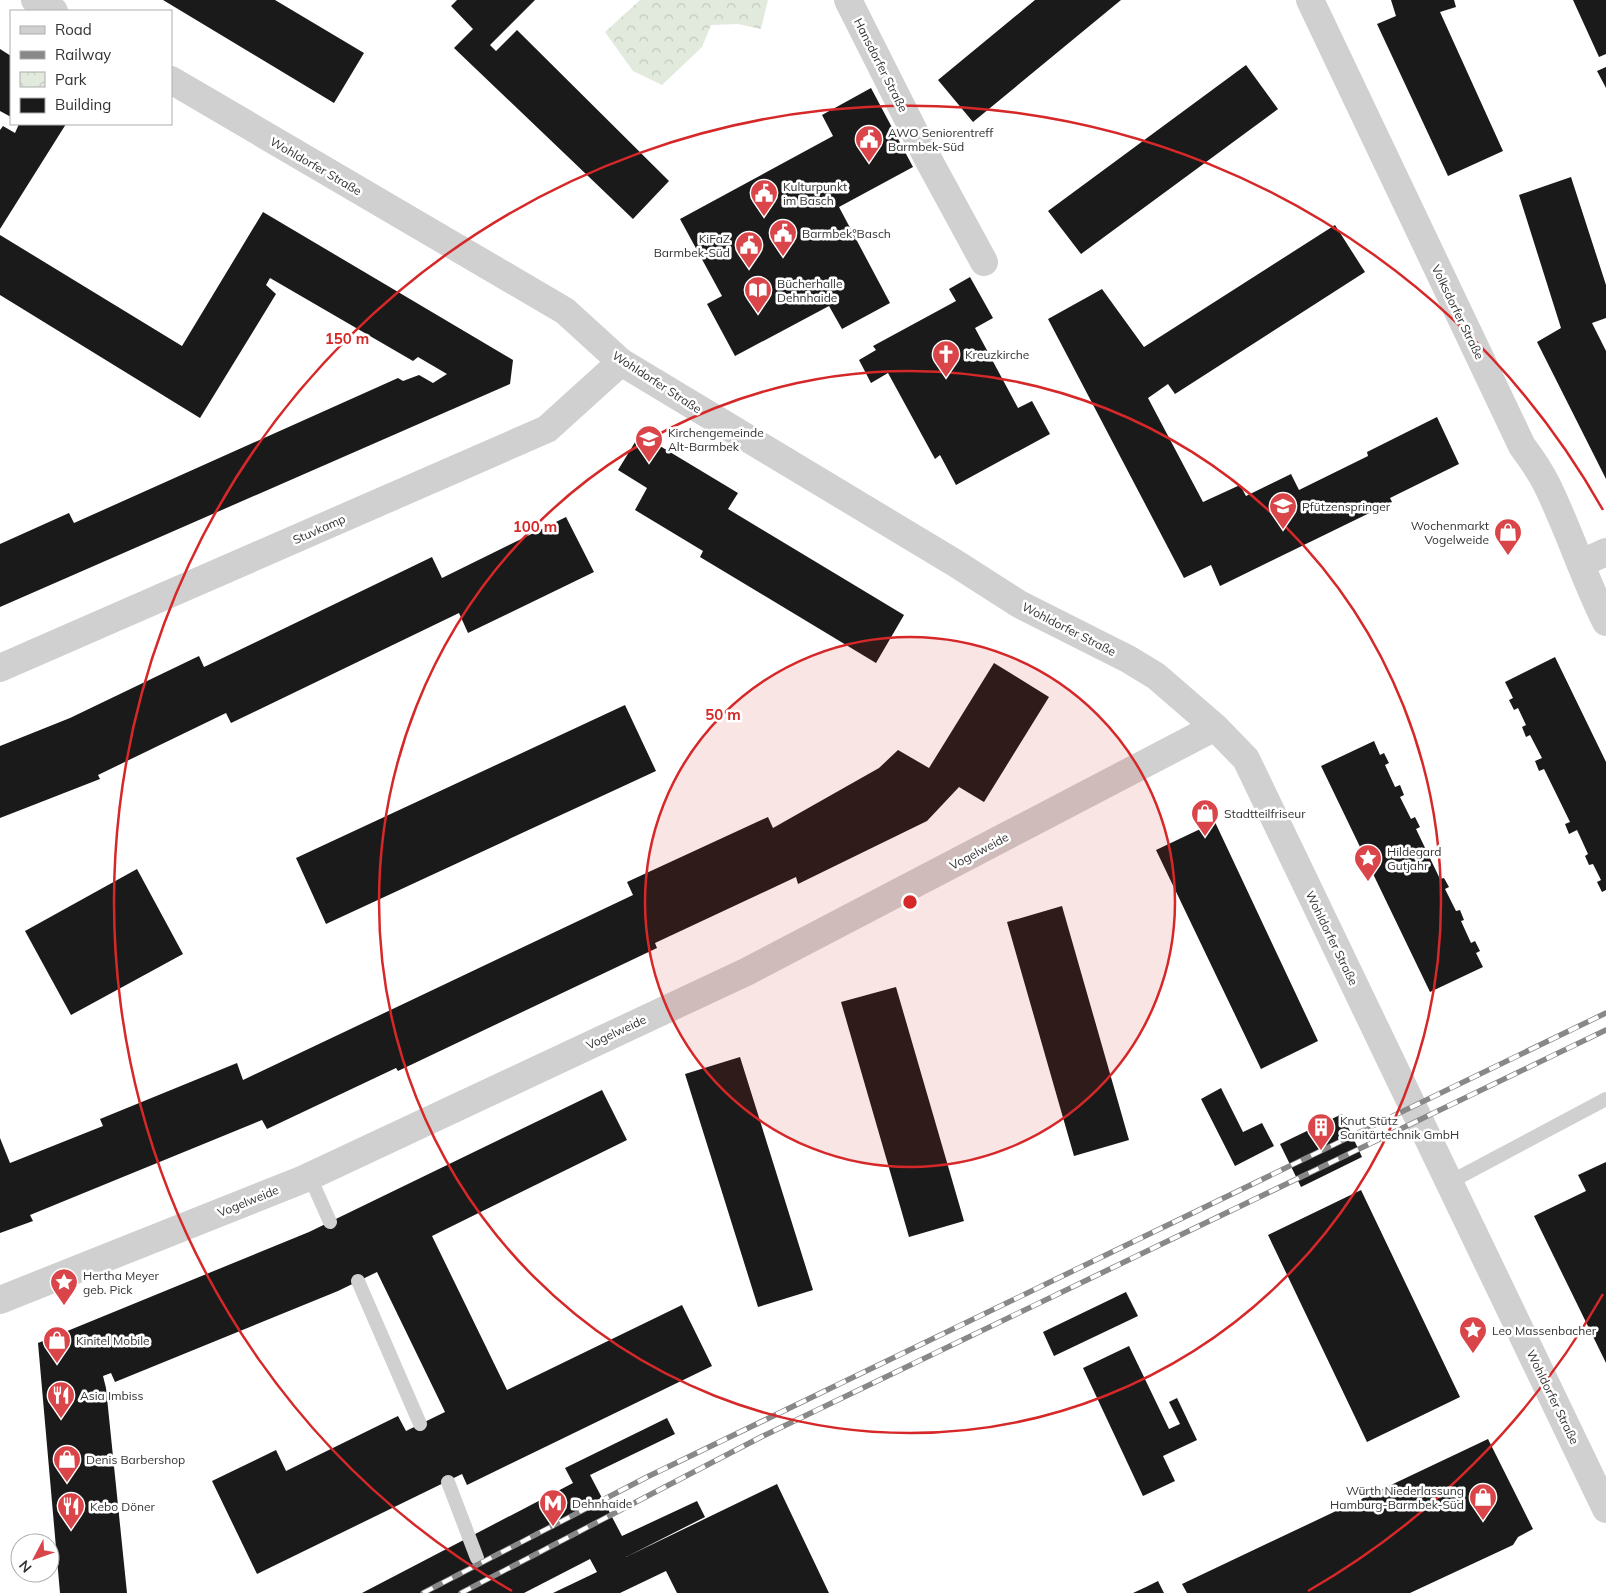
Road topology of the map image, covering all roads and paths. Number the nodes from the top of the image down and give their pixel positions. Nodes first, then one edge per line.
1 (35, 0) edge
2 (848, 0) edge
3 (1310, 0) edge
4 (52, 10) edge
5 (172, 81) edge
6 (984, 262) dead end
7 (621, 362) junction
8 (1606, 552) edge
9 (1582, 563) junction
10 (1606, 622) edge
11 (0, 668) edge
12 (1215, 727) junction
13 (1606, 1099) edge
14 (310, 1177) junction
15 (1450, 1182) junction
16 (330, 1222) dead end
17 (358, 1281) dead end
18 (0, 1300) edge
19 (420, 1424) dead end
20 (448, 1482) dead end
21 (1606, 1509) edge
22 (477, 1558) dead end

1 - 4 street
2 - 6 street, Hansdorfer Straße
3 - 9 street, Volksdorfer Straße
5 - 7 street, Wohldorfer Straße
7 - 11 street, Stuvkamp
7 - 12 street, Wohldorfer Straße
8 - 9 street
9 - 10 street, Volksdorfer Straße
12 - 14 street, Vogelweide
12 - 15 street, Wohldorfer Straße
13 - 15 lane
14 - 16 lane
14 - 18 street, Vogelweide
15 - 21 street, Wohldorfer Straße
17 - 19 lane
20 - 22 lane

